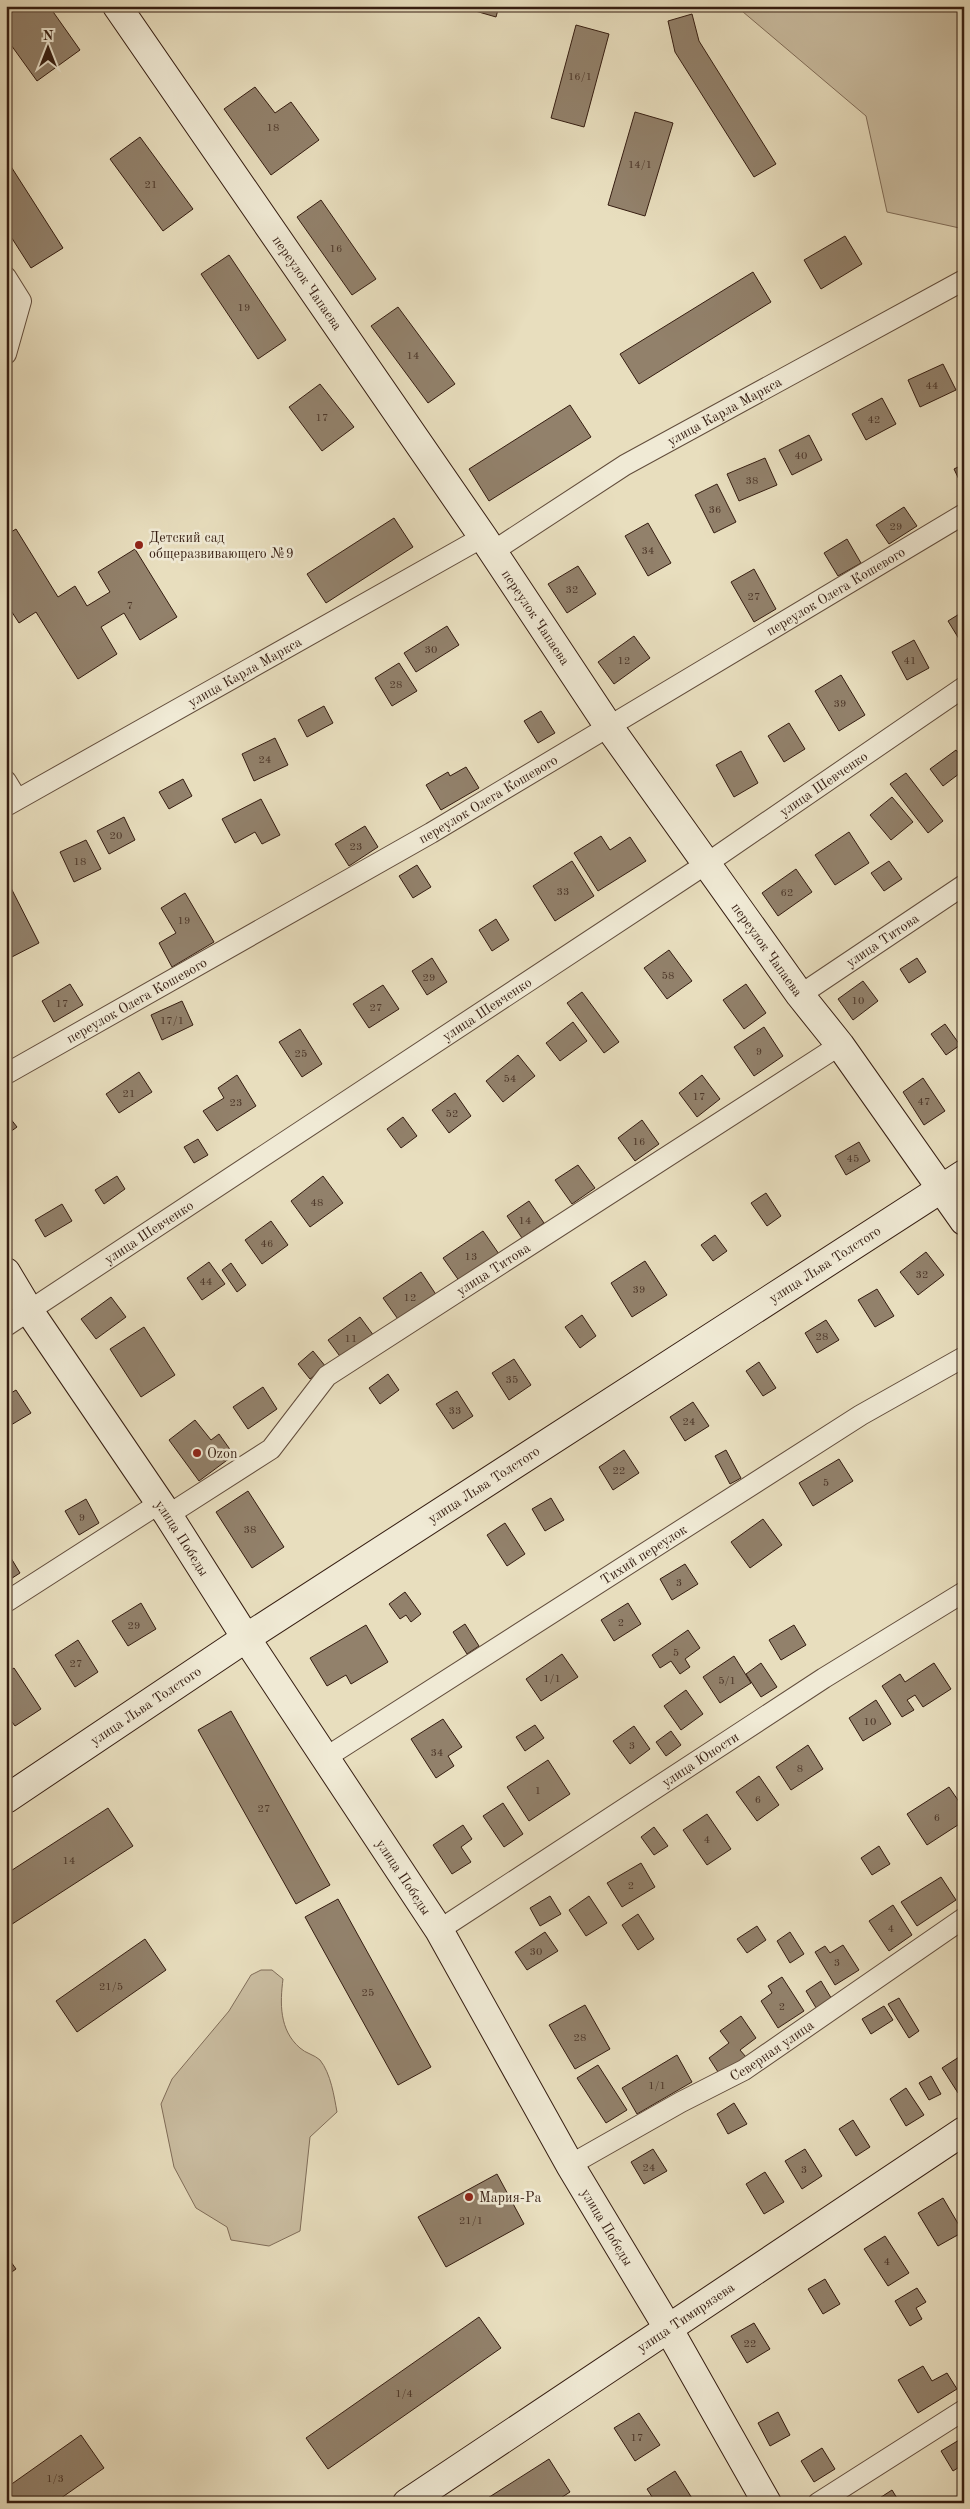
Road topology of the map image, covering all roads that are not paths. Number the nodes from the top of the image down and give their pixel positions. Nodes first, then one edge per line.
1 (118, 6) edge
2 (6, 277) edge
3 (964, 280) edge
4 (6, 354) edge
5 (964, 514) edge
6 (487, 545) junction
7 (964, 687) edge
8 (609, 727) junction
9 (6, 781) edge
10 (12, 802) edge
11 (706, 864) junction
12 (964, 885) edge
13 (800, 995) junction
14 (840, 1045) junction
15 (6, 1074) edge
16 (964, 1174) edge
17 (940, 1190) junction
18 (964, 1221) edge
19 (6, 1272) edge
20 (30, 1312) junction
21 (6, 1326) edge
22 (964, 1357) edge
23 (164, 1509) junction
24 (964, 1592) edge
25 (6, 1602) edge
26 (246, 1638) junction
27 (325, 1758) junction
28 (6, 1799) edge
29 (964, 1918) edge
30 (439, 1930) junction
31 (964, 2131) edge
32 (570, 2165) junction
33 (668, 2328) junction
34 (964, 2410) edge
35 (407, 2503) edge
36 (766, 2503) edge
37 (818, 2503) edge

1 - 6 street, переулок Чапаева
2 - 4 street
3 - 6 street, улица Карла Маркса
5 - 8 street, переулок Олега Кошевого
6 - 8 street, переулок Чапаева
6 - 10 street, улица Карла Маркса
7 - 11 street, улица Шевченко
8 - 11 street, переулок Чапаева
8 - 15 street, переулок Олега Кошевого
9 - 10 street
11 - 13 street, переулок Чапаева
11 - 20 street, улица Шевченко
12 - 13 street, улица Титова
13 - 14 street, переулок Чапаева
14 - 17 street, переулок Чапаева
14 - 23 street, улица Титова
16 - 17 street, улица Льва Толстого
17 - 18 street, переулок Чапаева
17 - 26 street, улица Льва Толстого
19 - 20 street, улица Победы
20 - 21 street, улица Шевченко
20 - 23 street, улица Победы
22 - 27 street, Тихий переулок
23 - 25 street, улица Титова
23 - 26 street, улица Победы
24 - 30 street, улица Юности
26 - 27 street, улица Победы
26 - 28 street, улица Льва Толстого
27 - 30 street, улица Победы
29 - 32 street, Северная улица
30 - 32 street, улица Победы
31 - 33 street, улица Тимирязева
32 - 33 street, улица Победы
33 - 35 street, улица Тимирязева
33 - 36 street, улица Победы
34 - 37 street

